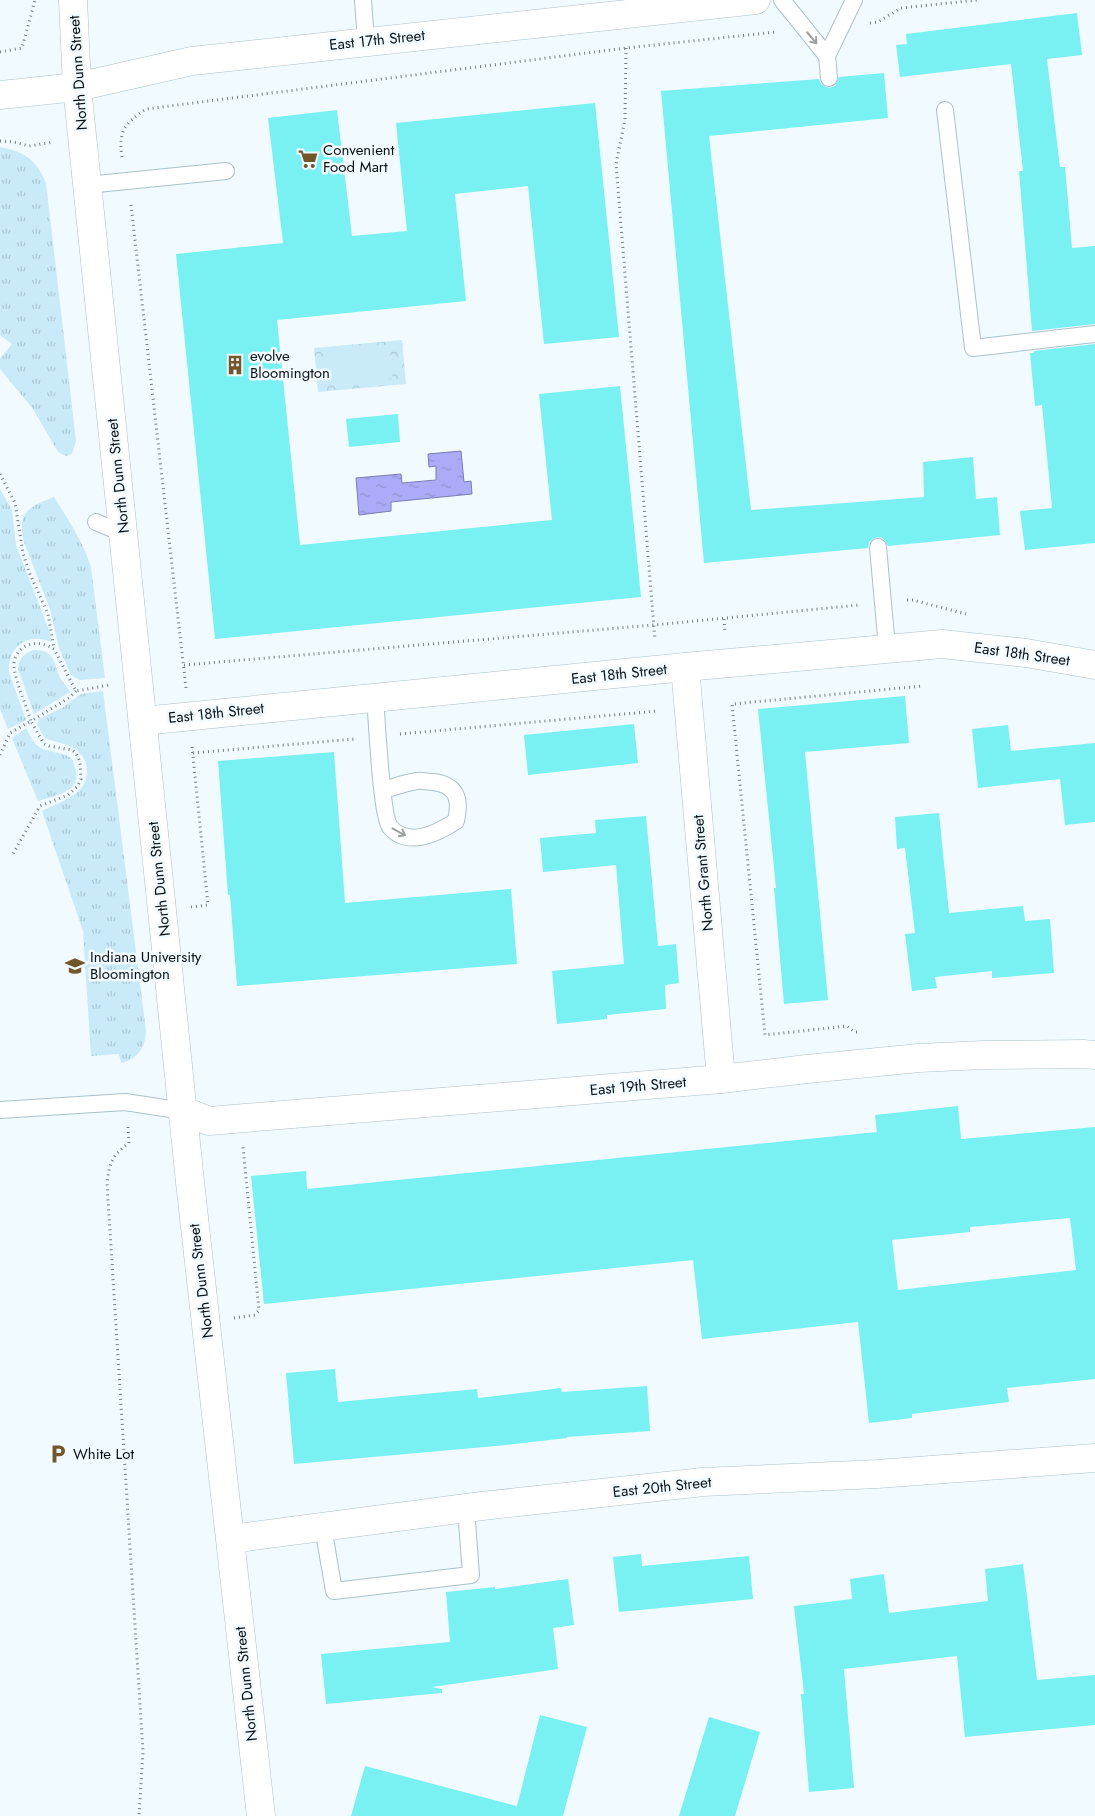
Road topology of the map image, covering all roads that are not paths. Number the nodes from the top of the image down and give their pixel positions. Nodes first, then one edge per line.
1 (73, 0) edge
2 (363, 0) edge
3 (756, 0) edge
4 (782, 0) edge
5 (854, 0) edge
6 (630, 7) edge
7 (366, 42) junction
8 (827, 56) junction
9 (830, 78) dead end
10 (77, 87) junction
11 (0, 95) edge
12 (945, 110) dead end
13 (226, 172) dead end
14 (87, 185) junction
15 (1095, 334) edge
16 (96, 522) dead end
17 (124, 534) junction
18 (878, 547) dead end
19 (887, 648) junction
20 (1095, 665) edge
21 (684, 667) junction
22 (375, 698) junction
23 (143, 721) junction
24 (382, 790) junction
25 (1095, 1056) edge
26 (721, 1079) junction
27 (0, 1110) edge
28 (184, 1111) junction
29 (1095, 1458) edge
30 (466, 1508) junction
31 (323, 1527) junction
32 (231, 1539) junction
33 (261, 1816) edge

1 - 10 street, North Dunn Street
2 - 7 lane
3 - 6 street, East 17th Street
4 -> 8 lane
5 - 8 lane
6 - 7 street, East 17th Street
7 - 10 street, East 17th Street
8 - 9 lane
10 - 11 street, East 17th Street
10 - 14 street, North Dunn Street
12 - 15 lane
13 - 14 lane
14 - 17 street, North Dunn Street
16 - 17 lane
17 - 23 street, North Dunn Street
18 - 19 lane
19 - 20 street, East 18th Street
19 - 21 street, East 18th Street
21 - 22 street, East 18th Street
21 - 26 street, North Grant Street
22 - 23 street, East 18th Street
22 - 24 lane
23 - 28 street, North Dunn Street
24 -> 24 lane
25 - 26 street, East 19th Street
26 - 28 street, East 19th Street
27 - 28 lane
28 - 32 street, North Dunn Street
29 - 30 street, East 20th Street
30 - 31 street, East 20th Street
30 - 31 lane
31 - 32 street, East 20th Street
32 - 33 street, North Dunn Street

